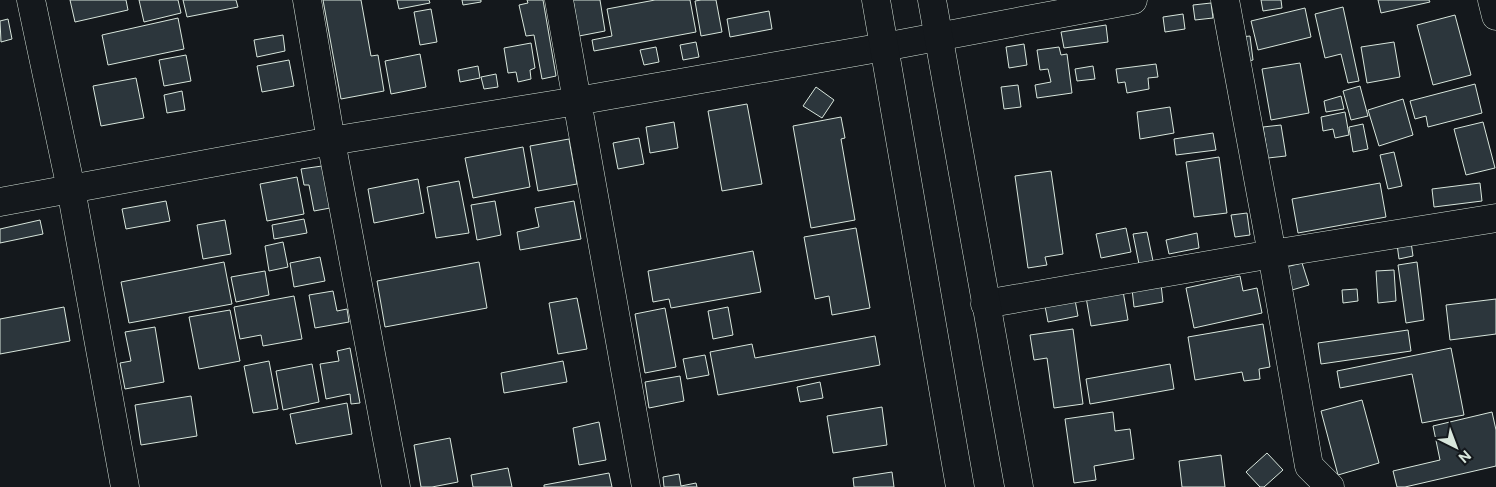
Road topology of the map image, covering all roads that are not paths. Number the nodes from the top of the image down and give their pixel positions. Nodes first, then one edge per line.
1 (31, 0) edge
2 (307, 0) edge
3 (559, 0) edge
4 (876, 0) edge
5 (932, 0) edge
6 (1133, 0) edge
7 (1225, 0) edge
8 (1492, 0) edge
9 (1496, 16) edge
10 (939, 36) junction
11 (884, 47) junction
12 (577, 101) junction
13 (331, 141) junction
14 (71, 189) junction
15 (0, 202) edge
16 (1496, 218) edge
17 (1272, 254) junction
18 (985, 304) junction
19 (125, 487) edge
20 (396, 487) edge
21 (646, 487) edge
22 (960, 487) edge
23 (1019, 487) edge
24 (1330, 487) edge

1 - 14 main road
2 - 13 main road
3 - 12 main road
4 - 11 main road
5 - 10 main road
6 - 10 main road
7 - 17 main road
8 - 9 main road
10 - 11 main road
10 - 18 main road
11 - 12 main road
11 - 22 main road
12 - 13 main road
12 - 21 main road
13 - 14 main road
13 - 20 main road
14 - 15 main road
14 - 19 main road
16 - 17 main road
17 - 18 main road
17 - 24 main road
18 - 23 main road

